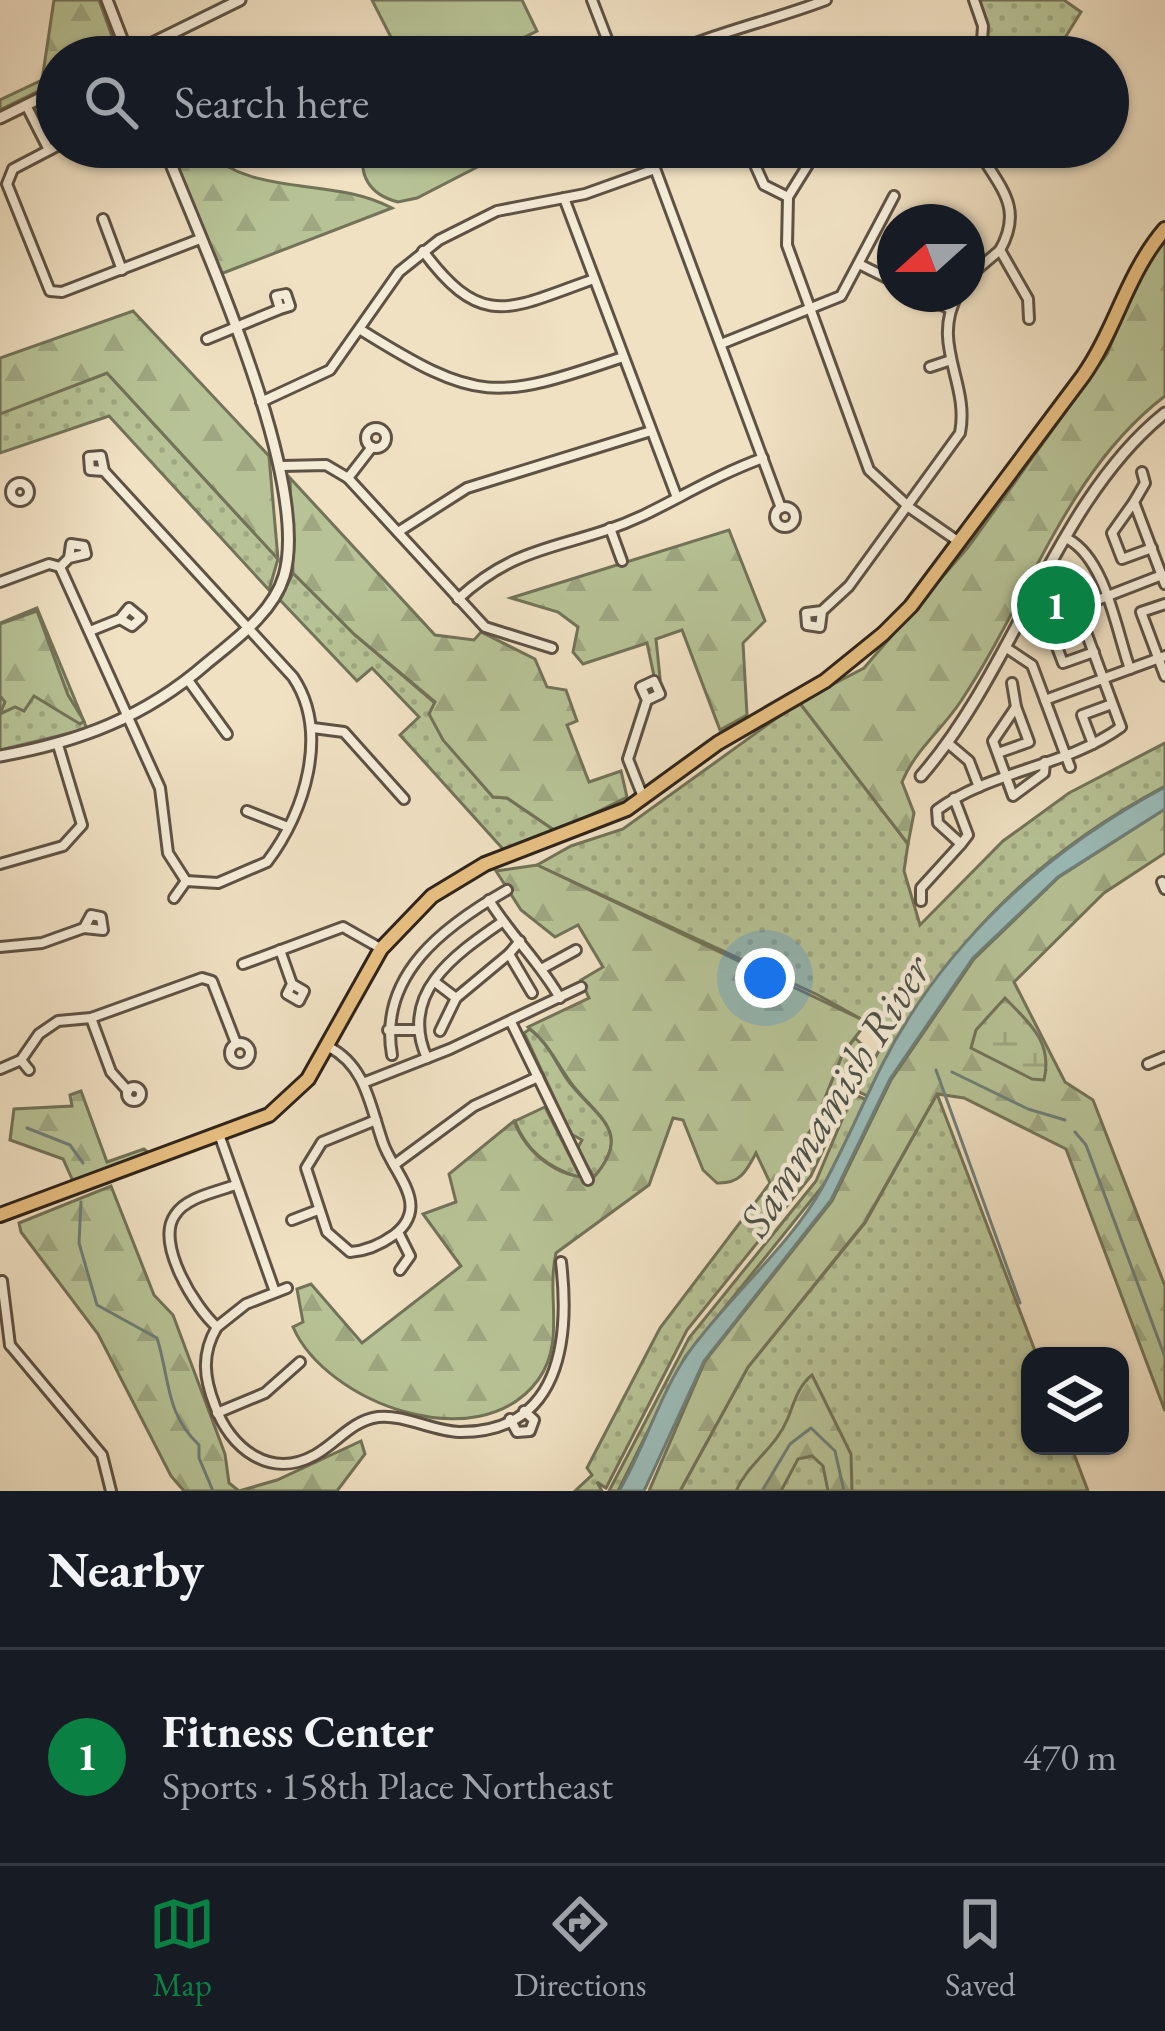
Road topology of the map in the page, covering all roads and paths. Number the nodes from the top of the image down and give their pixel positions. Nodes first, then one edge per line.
1 (107, 0) edge
2 (240, 0) edge
3 (592, 0) edge
4 (974, 0) edge
5 (823, 1) edge
6 (120, 36) edge
7 (167, 36) edge
8 (606, 36) edge
9 (714, 36) edge
10 (985, 36) edge
11 (36, 100) edge
12 (26, 105) junction
13 (0, 118) edge
14 (36, 121) edge
15 (36, 157) edge
16 (172, 168) edge
17 (756, 168) edge
18 (806, 168) edge
19 (988, 168) edge
20 (656, 169) joint
21 (894, 196) dead end
22 (788, 197) junction
23 (564, 198) junction
24 (103, 219) dead end
25 (1165, 229) edge
26 (200, 239) junction
27 (1000, 250) junction
28 (423, 251) junction
29 (985, 263) edge
30 (860, 264) junction
31 (122, 270) junction
32 (877, 273) edge
33 (594, 279) junction
34 (280, 309) dead end
35 (812, 311) junction
36 (950, 312) edge
37 (1029, 319) dead end
38 (234, 330) junction
39 (361, 330) junction
40 (207, 339) dead end
41 (721, 344) junction
42 (623, 357) junction
43 (948, 362) junction
44 (930, 367) dead end
45 (260, 402) junction
46 (1165, 413) edge
47 (651, 431) junction
48 (372, 447) dead end
49 (763, 458) junction
50 (282, 466) junction
51 (104, 471) dead end
52 (1142, 472) dead end
53 (348, 478) junction
54 (12, 495) dead end
55 (676, 495) junction
56 (0, 499) edge
57 (1134, 502) junction
58 (781, 508) dead end
59 (910, 508) junction
60 (610, 528) junction
61 (398, 532) junction
62 (1068, 539) junction
63 (959, 542) junction
64 (1152, 548) junction
65 (69, 558) dead end
66 (622, 561) dead end
67 (60, 567) junction
68 (1163, 579) edge
69 (0, 582) edge
70 (1104, 596) junction
71 (458, 599) junction
72 (1165, 604) edge
73 (822, 611) dead end
74 (120, 619) dead end
75 (249, 627) junction
76 (90, 631) junction
77 (1056, 644) junction
78 (551, 648) dead end
79 (1008, 649) junction
80 (1094, 652) junction
81 (1162, 657) edge
82 (1130, 669) junction
83 (1165, 676) edge
84 (1103, 679) junction
85 (188, 680) junction
86 (1012, 682) dead end
87 (647, 700) dead end
88 (1046, 700) junction
89 (1112, 704) junction
90 (1016, 707) junction
91 (127, 718) junction
92 (313, 728) junction
93 (226, 734) dead end
94 (949, 744) junction
95 (1093, 744) junction
96 (58, 746) junction
97 (998, 753) junction
98 (0, 756) edge
99 (1066, 756) junction
100 (1045, 763) junction
101 (1070, 767) dead end
102 (921, 776) dead end
103 (1006, 777) junction
104 (979, 787) junction
105 (644, 798) junction
106 (954, 798) junction
107 (404, 799) dead end
108 (247, 811) dead end
109 (288, 826) junction
110 (961, 844) junction
111 (0, 864) edge
112 (186, 880) junction
113 (507, 890) dead end
114 (174, 898) dead end
115 (489, 900) junction
116 (921, 901) dead end
117 (502, 922) junction
118 (84, 928) dead end
119 (520, 941) junction
120 (0, 946) edge
121 (381, 949) junction
122 (280, 950) junction
123 (576, 950) dead end
124 (509, 953) junction
125 (243, 964) dead end
126 (543, 968) junction
127 (435, 982) junction
128 (292, 984) dead end
129 (581, 987) dead end
130 (532, 993) dead end
131 (456, 998) junction
132 (560, 998) junction
133 (91, 1018) junction
134 (512, 1022) junction
135 (388, 1030) junction
136 (416, 1030) junction
137 (440, 1030) dead end
138 (236, 1043) dead end
139 (329, 1047) junction
140 (392, 1055) dead end
141 (1165, 1057) edge
142 (427, 1058) junction
143 (21, 1060) junction
144 (1148, 1064) dead end
145 (0, 1069) edge
146 (29, 1070) dead end
147 (538, 1076) junction
148 (363, 1083) junction
149 (128, 1091) dead end
150 (376, 1120) junction
151 (220, 1137) junction
152 (394, 1165) junction
153 (588, 1180) dead end
154 (236, 1185) junction
155 (318, 1210) junction
156 (0, 1215) edge
157 (292, 1220) dead end
158 (398, 1232) junction
159 (560, 1262) dead end
160 (400, 1270) dead end
161 (2, 1281) edge
162 (286, 1288) dead end
163 (275, 1292) junction
164 (217, 1327) junction
165 (5, 1346) edge
166 (300, 1362) dead end
167 (524, 1411) junction
168 (217, 1413) junction
169 (510, 1419) junction
170 (111, 1491) edge

1 - 6 street
2 - 7 street
3 - 8 street
4 - 10 street
5 - 9 street
11 - 12 street
12 - 13 street
12 - 14 street
15 - 31 street
16 - 26 street
17 - 22 street
18 - 22 street
19 - 27 street
20 - 23 street
20 - 41 street
21 - 30 street
22 - 35 street
23 - 28 street
23 - 33 street
24 - 31 street
25 - 63 main road
26 - 31 street
26 - 38 street
27 - 29 street
27 - 37 street
28 - 33 street
28 - 39 street
30 - 32 street
30 - 35 street
33 - 42 street
34 - 38 street
35 - 41 street
35 - 59 street
36 - 43 street
38 - 40 street
38 - 45 street
39 - 42 street
39 - 45 street
41 - 49 street
42 - 47 street
43 - 44 street
43 - 59 street
45 - 50 street
46 - 62 street
47 - 55 street
47 - 61 street
48 - 53 street
49 - 55 street
49 - 58 street
50 - 53 street
50 - 75 street
51 - 75 street
52 - 57 street
53 - 61 street
54 - 56 street
55 - 60 street
57 - 64 street
57 - 64 street
59 - 63 street
59 - 73 street
60 - 66 street
60 - 71 street
61 - 71 street
62 - 70 street
62 - 79 street
63 - 105 main road
64 - 68 street
65 - 67 street
67 - 69 street
67 - 76 street
68 - 70 street
70 - 77 street
70 - 82 street
71 - 78 street
72 - 81 street
74 - 76 street
75 - 85 street
75 - 92 street
76 - 91 street
77 - 80 street
77 - 80 street
79 - 88 street
79 - 94 street
80 - 84 street
81 - 82 street
81 - 83 street
82 - 84 street
84 - 88 street
84 - 89 street
85 - 91 street
85 - 93 street
86 - 90 street
87 - 105 street
88 - 99 street
89 - 95 street
89 - 95 street
90 - 97 street
90 - 97 street
91 - 96 street
91 - 112 street
92 - 107 street
92 - 109 street
94 - 102 street
94 - 104 street
95 - 99 street
96 - 98 street
96 - 111 street
97 - 103 street
99 - 100 street
99 - 101 street
100 - 103 street
100 - 103 street
103 - 104 street
104 - 106 street
105 - 121 main road
106 - 110 street
106 - 110 street
108 - 109 street
109 - 112 street
110 - 116 street
112 - 114 street
113 - 115 street
115 - 117 street
115 - 135 street
117 - 119 street
117 - 127 street
118 - 120 street
119 - 124 street
119 - 126 street
121 - 122 street
121 - 139 main road
122 - 125 street
122 - 128 street
123 - 126 street
124 - 130 street
124 - 131 street
126 - 132 street
127 - 131 street
127 - 136 street
129 - 132 street
131 - 137 street
132 - 134 street
133 - 138 street
133 - 143 street
133 - 149 street
134 - 142 street
134 - 147 street
135 - 136 street
135 - 140 street
136 - 142 street
139 - 148 street
139 - 151 main road
141 - 144 street
142 - 148 street
143 - 145 street
143 - 146 street
147 - 152 street
147 - 153 street
148 - 150 street
150 - 152 street
150 - 155 street
151 - 154 street
151 - 156 main road
152 - 158 street
154 - 163 street
154 - 164 street
155 - 157 street
155 - 158 street
158 - 160 street
159 - 167 street
161 - 165 street
162 - 163 street
163 - 164 street
164 - 168 street
165 - 170 street
166 - 168 street
167 - 169 street
167 - 169 street
168 - 169 street

